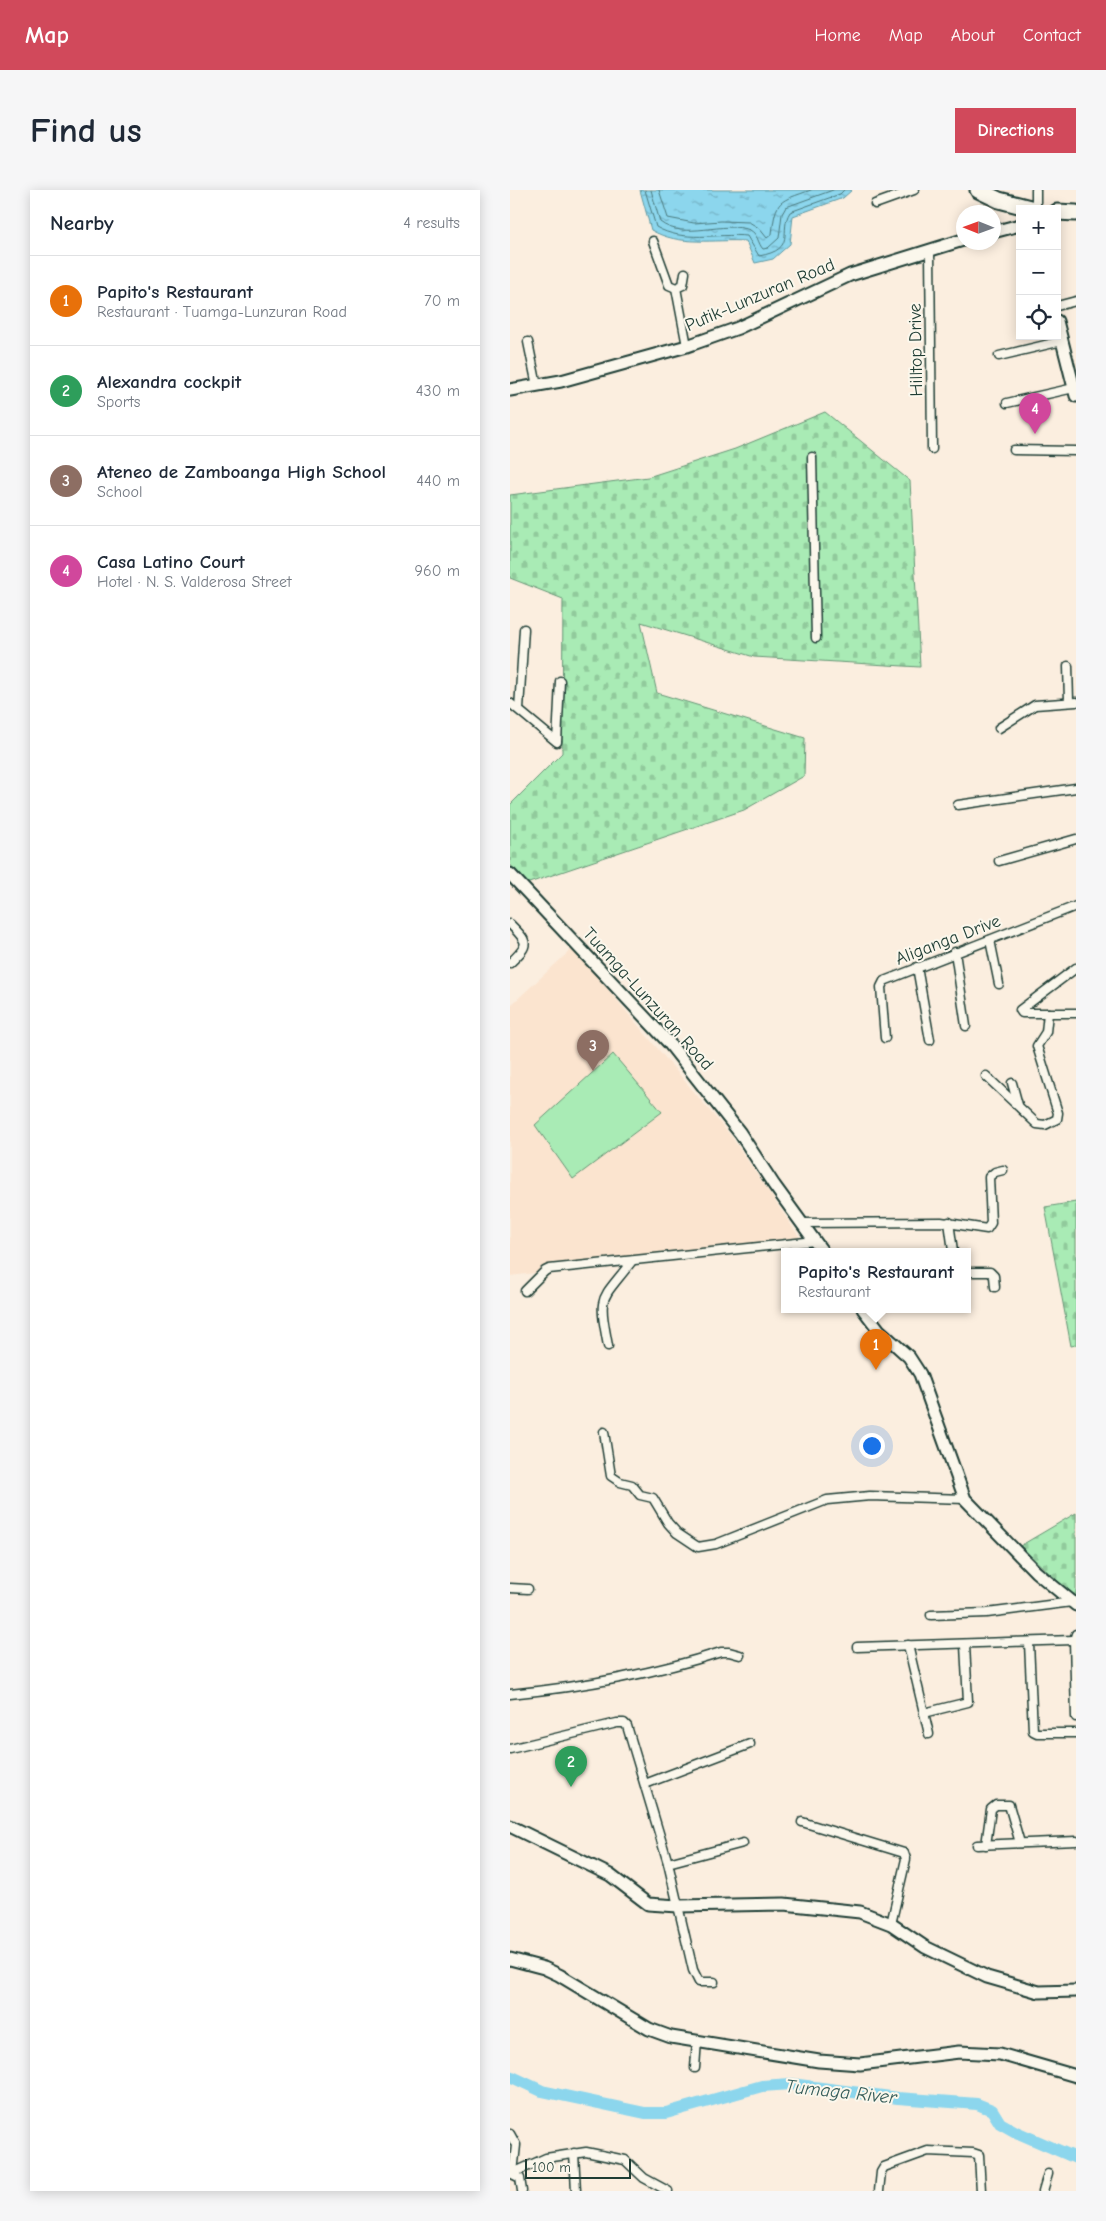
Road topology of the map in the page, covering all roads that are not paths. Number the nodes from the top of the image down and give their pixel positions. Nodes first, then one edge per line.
1 (914, 190) edge
2 (968, 190) edge
3 (978, 190) edge
4 (1036, 190) edge
5 (876, 204) dead end
6 (1019, 205) edge
7 (1035, 205) edge
8 (1016, 211) edge
9 (1061, 212) edge
10 (1076, 213) edge
11 (1016, 227) edge
12 (1001, 230) edge
13 (654, 241) dead end
14 (956, 243) edge
15 (930, 251) junction
16 (685, 273) dead end
17 (676, 288) junction
18 (1076, 301) edge
19 (1061, 305) edge
20 (1061, 337) edge
21 (1062, 341) junction
22 (528, 342) dead end
23 (687, 346) junction
24 (999, 356) dead end
25 (537, 386) junction
26 (510, 390) edge
27 (1075, 393) edge
28 (1007, 403) dead end
29 (932, 449) dead end
30 (1014, 450) dead end
31 (1076, 451) edge
32 (812, 457) dead end
33 (524, 629) dead end
34 (816, 638) dead end
35 (1068, 666) dead end
36 (560, 681) dead end
37 (1072, 701) edge
38 (510, 703) edge
39 (519, 710) junction
40 (999, 728) dead end
41 (1076, 788) edge
42 (958, 804) dead end
43 (1076, 839) edge
44 (999, 861) dead end
45 (510, 874) edge
46 (1076, 906) edge
47 (510, 924) edge
48 (990, 940) junction
49 (955, 952) junction
50 (510, 963) edge
51 (917, 967) junction
52 (1076, 968) edge
53 (999, 984) dead end
54 (1048, 1013) junction
55 (1076, 1013) edge
56 (966, 1026) dead end
57 (884, 1038) dead end
58 (930, 1040) dead end
59 (986, 1076) dead end
60 (1012, 1083) dead end
61 (1018, 1105) junction
62 (1003, 1170) dead end
63 (949, 1222) junction
64 (802, 1223) junction
65 (815, 1240) junction
66 (820, 1248) edge
67 (953, 1248) edge
68 (632, 1261) junction
69 (971, 1272) edge
70 (995, 1287) dead end
71 (525, 1291) dead end
72 (866, 1313) edge
73 (608, 1346) dead end
74 (604, 1432) dead end
75 (965, 1499) junction
76 (510, 1588) edge
77 (528, 1589) dead end
78 (1074, 1603) edge
79 (930, 1616) dead end
80 (1075, 1637) edge
81 (1029, 1643) junction
82 (908, 1645) junction
83 (965, 1645) junction
84 (857, 1647) dead end
85 (740, 1655) dead end
86 (510, 1694) edge
87 (924, 1713) junction
88 (1076, 1717) edge
89 (1076, 1733) edge
90 (929, 1734) dead end
91 (750, 1744) dead end
92 (510, 1749) edge
93 (645, 1784) junction
94 (802, 1822) dead end
95 (510, 1826) edge
96 (1076, 1841) edge
97 (743, 1843) dead end
98 (1020, 1843) junction
99 (668, 1863) junction
100 (678, 1906) junction
101 (891, 1924) junction
102 (510, 1959) edge
103 (714, 1982) dead end
104 (1076, 1991) edge
105 (697, 2040) junction
106 (695, 2068) dead end
107 (1076, 2076) edge
108 (510, 2134) edge
109 (574, 2153) junction
110 (512, 2173) edge
111 (1048, 2174) dead end
112 (522, 2191) edge
113 (576, 2191) edge
114 (668, 2191) edge
115 (880, 2191) edge
116 (981, 2191) edge
117 (1043, 2191) edge

1 - 5 street
2 - 8 highway
3 - 6 highway
4 - 7 street
9 - 10 highway
11 - 12 street
13 - 17 street
14 - 15 street, Putik-Lunzuran Road
15 - 23 street, Putik-Lunzuran Road
15 - 29 street, Hilltop Drive
16 - 17 street
17 - 23 street
18 - 19 street
20 - 21 street
21 - 24 street
21 - 27 street
22 - 25 street
23 - 25 street, Putik-Lunzuran Road
25 - 26 street, Putik-Lunzuran Road
27 - 28 street
30 - 31 street
32 - 34 street
33 - 39 street
35 - 37 street
36 - 39 street
37 - 40 street
38 - 39 street
41 - 42 street
43 - 44 street
45 - 64 street, Tuamga-Lunzuran Road
46 - 48 street, Aliganga Drive
47 - 50 street
48 - 49 street, Aliganga Drive
48 - 53 street
49 - 51 street, Aliganga Drive
49 - 56 street
51 - 57 street, Aliganga Drive
51 - 58 street
52 - 54 street
54 - 55 street
54 - 61 street
59 - 61 street
60 - 61 street
62 - 63 street
63 - 64 street
63 - 67 street
64 - 65 street, Tuamga-Lunzuran Road
65 - 66 street, Tuamga-Lunzuran Road
65 - 68 street
68 - 71 street
68 - 73 street
69 - 70 street
72 - 75 street
74 - 75 street
75 - 78 street
76 - 77 street
78 - 79 street
80 - 81 street
80 - 88 street
81 - 83 street
81 - 89 street
82 - 83 street
82 - 84 street
82 - 87 street
83 - 87 street
85 - 86 street
87 - 90 street
91 - 93 street
92 - 93 street
93 - 99 street
94 - 101 street
95 - 100 street
96 - 98 street
97 - 99 street
98 - 98 street
99 - 100 street
100 - 101 street
100 - 103 street
101 - 104 street
102 - 105 street
105 - 106 street
105 - 107 street
108 - 110 street
109 - 110 street
109 - 113 street
109 - 114 street
110 - 112 street
111 - 117 street
115 - 116 street

